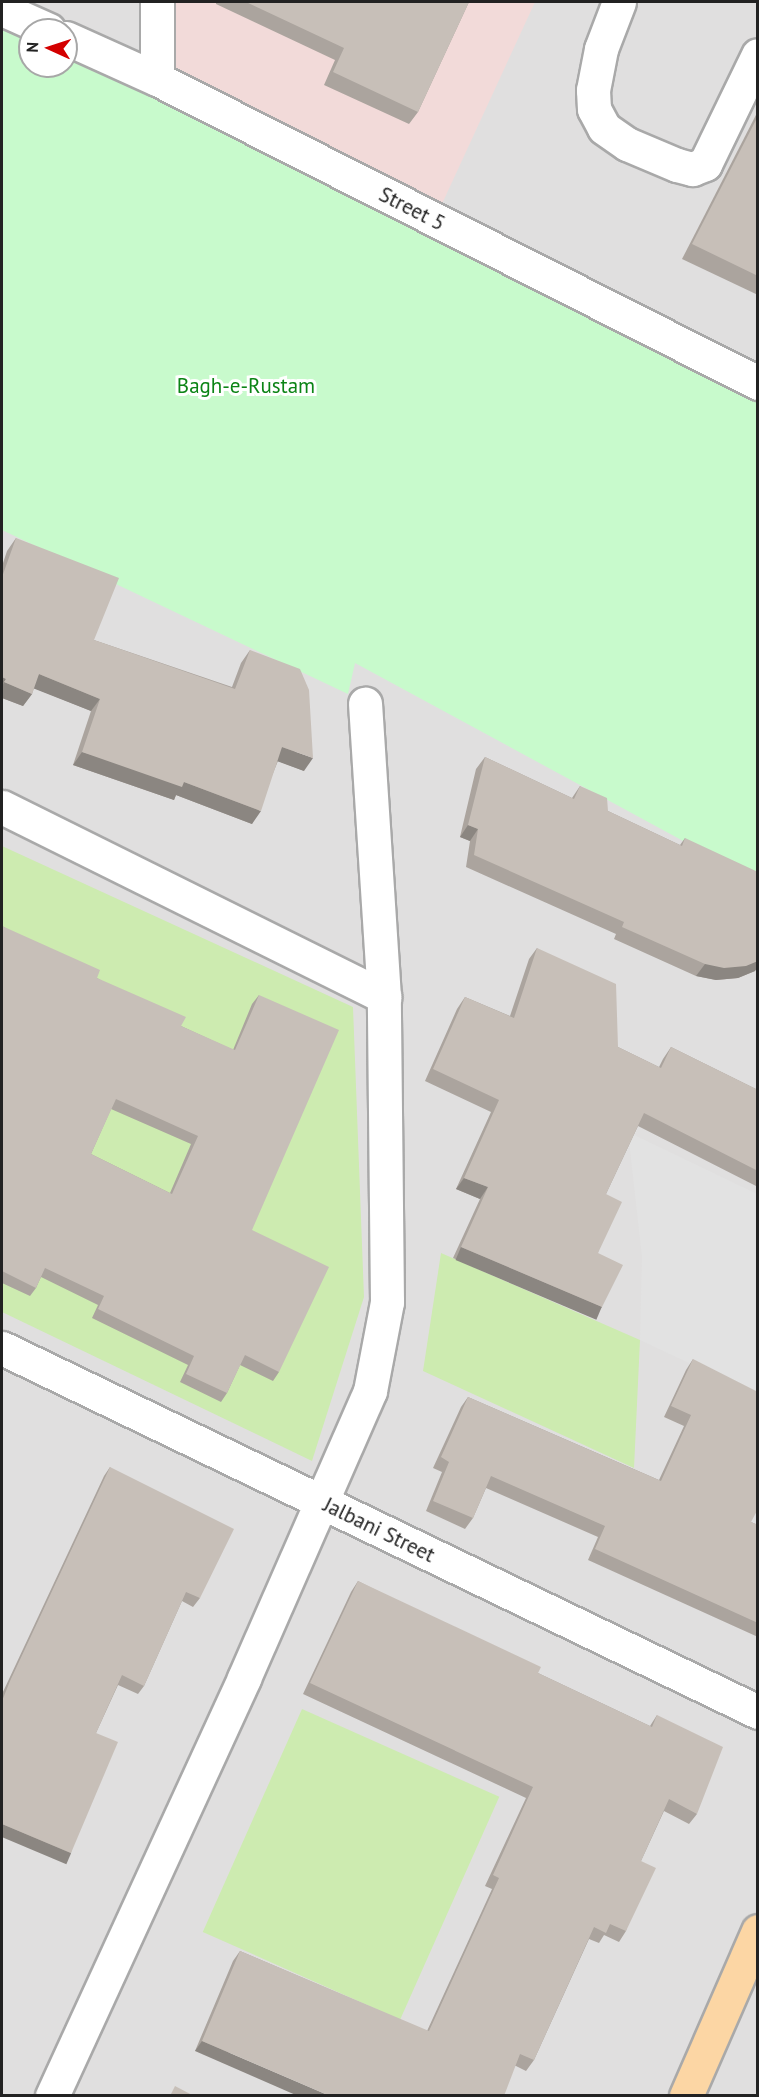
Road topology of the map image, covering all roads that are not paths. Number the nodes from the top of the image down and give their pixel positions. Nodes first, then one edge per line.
1 (157, 2) edge
2 (619, 2) edge
3 (2, 9) edge
4 (22, 18) edge
5 (78, 43) edge
6 (758, 55) edge
7 (157, 79) junction
8 (758, 383) edge
9 (365, 704) dead end
10 (2, 807) edge
11 (384, 997) junction
12 (2, 1348) edge
13 (323, 1503) junction
14 (758, 1712) edge
15 (758, 1931) edge
16 (51, 2096) edge
17 (686, 2096) edge

1 - 7 street
2 - 6 street
3 - 4 street
5 - 7 street, Street 5
7 - 8 street, Street 5
9 - 11 street
10 - 11 street
11 - 13 street
12 - 13 street, Jalbani Street
13 - 14 street, Jalbani Street
13 - 16 street
15 - 17 main road

